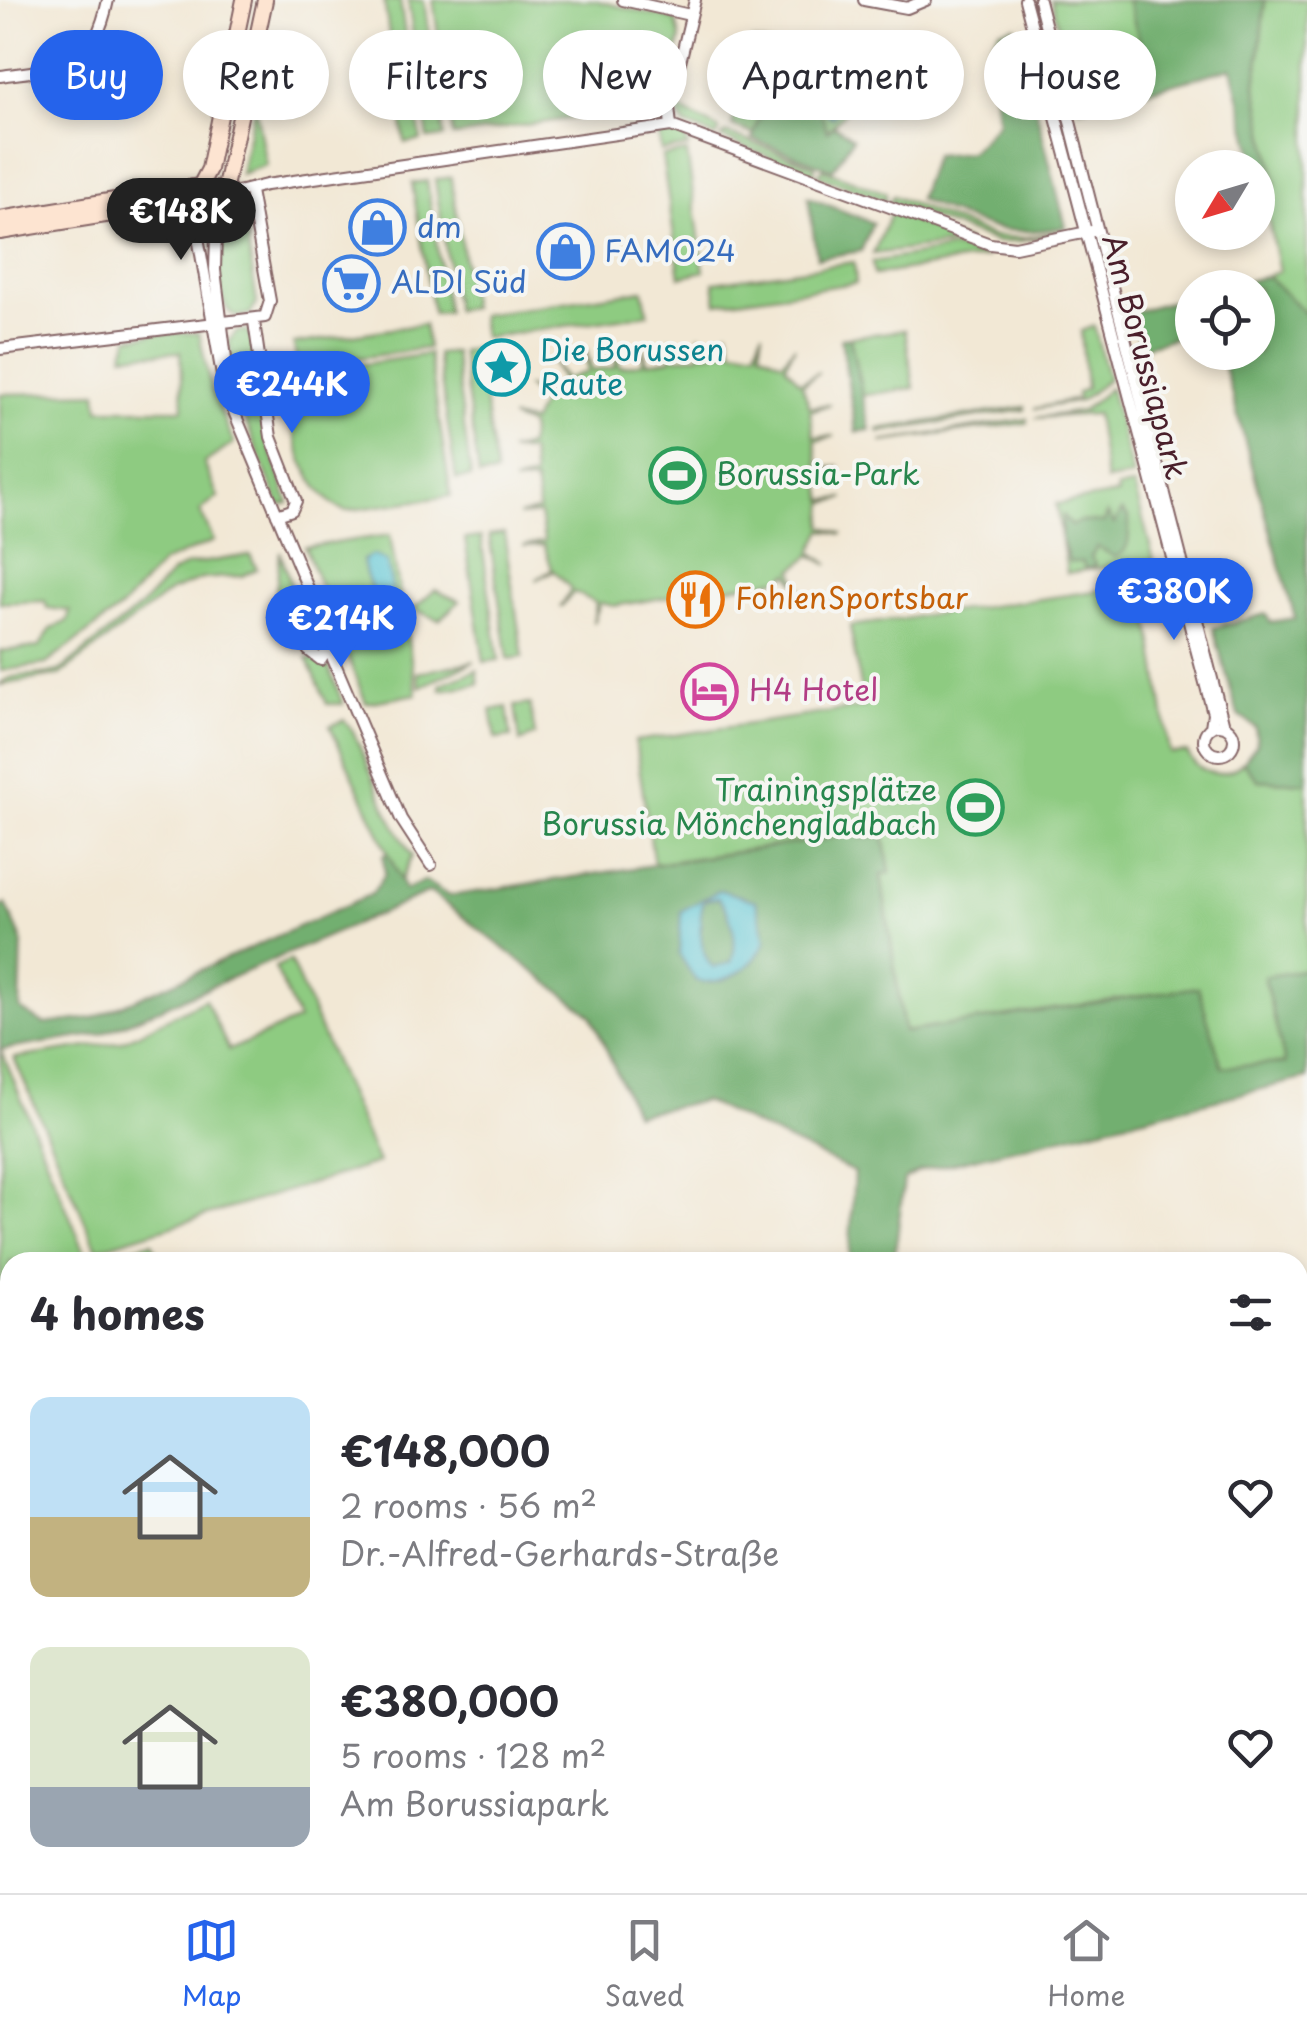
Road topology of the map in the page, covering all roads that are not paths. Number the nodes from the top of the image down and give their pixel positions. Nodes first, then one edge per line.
1 (108, 0) edge
2 (244, 0) edge
3 (265, 0) edge
4 (623, 0) edge
5 (695, 0) edge
6 (864, 0) edge
7 (926, 0) edge
8 (1026, 0) edge
9 (1039, 0) edge
10 (690, 16) junction
11 (0, 76) edge
12 (672, 126) junction
13 (250, 191) junction
14 (221, 192) junction
15 (200, 193) junction
16 (0, 219) edge
17 (0, 232) edge
18 (1092, 232) junction
19 (254, 322) junction
20 (210, 324) junction
21 (222, 325) junction
22 (0, 350) edge
23 (232, 407) junction
24 (278, 515) junction
25 (320, 617) junction
26 (330, 652) junction
27 (1224, 726) junction
28 (1211, 727) junction
29 (431, 865) dead end

1 - 11 street
2 - 15 street
3 - 14 street
4 - 10 street
5 - 10 street
6 - 7 street
8 - 18 street, Am Borussiapark
9 - 18 street, Am Borussiapark
10 - 12 street
12 - 13 street
12 - 18 street
13 - 14 street
13 - 19 street
14 - 15 street
14 - 21 street
15 - 16 street
15 - 17 street
15 - 20 street
18 - 27 street, Am Borussiapark
18 - 28 street, Am Borussiapark
19 - 21 street
19 - 24 street
20 - 21 street
20 - 22 street
20 - 23 street
21 - 23 street
23 - 24 street
24 - 25 street
25 - 26 street
25 - 26 street
26 - 29 street
27 - 28 street
27 - 28 street, Am Borussiapark

